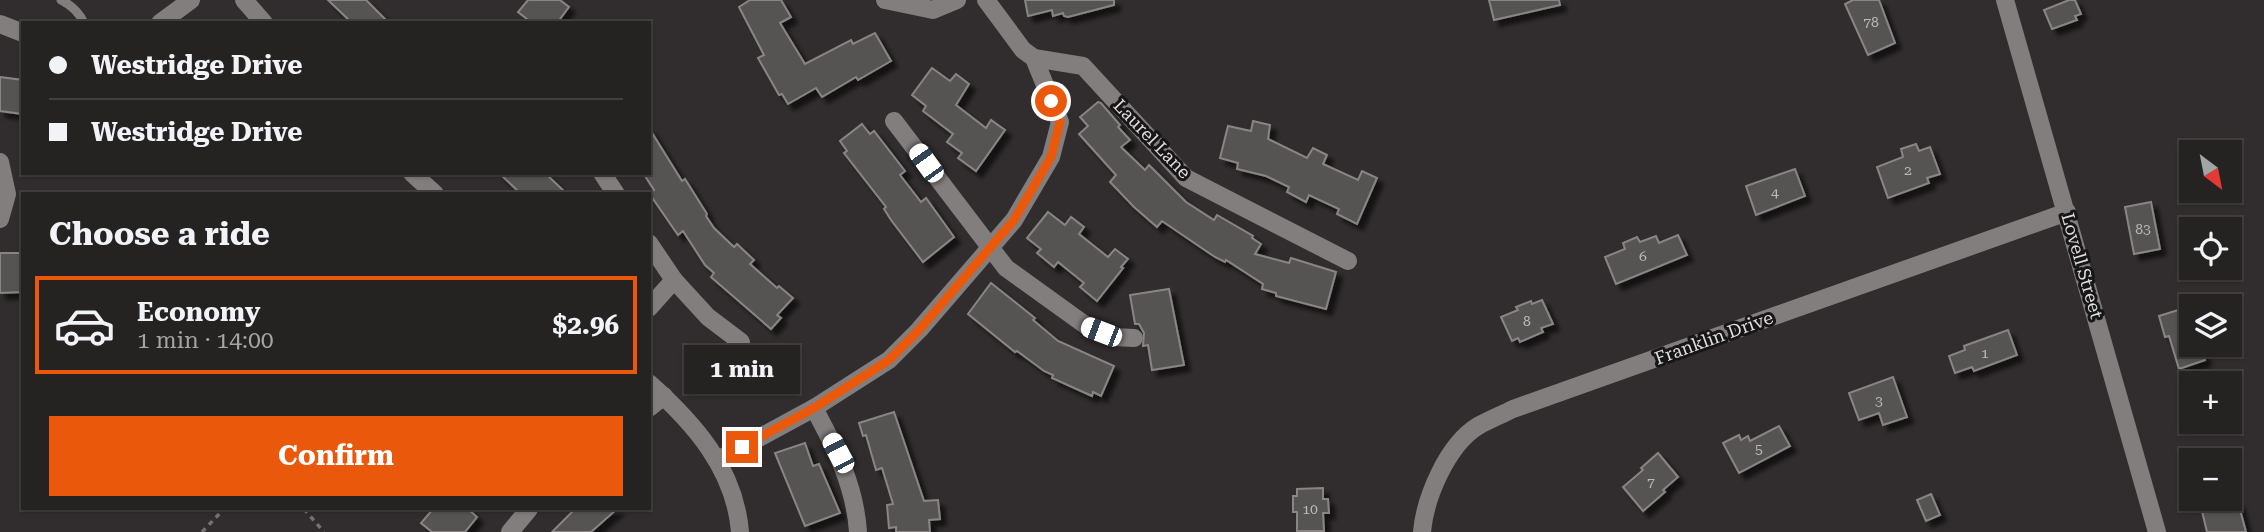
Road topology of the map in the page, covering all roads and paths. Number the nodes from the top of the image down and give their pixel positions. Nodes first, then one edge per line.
1 (61, 0) edge
2 (191, 0) edge
3 (244, 0) edge
4 (885, 0) edge
5 (957, 0) edge
6 (986, 0) edge
7 (2005, 0) edge
8 (82, 21) edge
9 (163, 21) edge
10 (262, 21) edge
11 (0, 24) edge
12 (21, 32) edge
13 (1034, 58) junction
14 (894, 121) dead end
15 (0, 162) edge
16 (414, 175) edge
17 (603, 175) edge
18 (433, 192) edge
19 (615, 192) edge
20 (2067, 212) junction
21 (0, 219) edge
22 (651, 246) edge
23 (989, 248) junction
24 (1348, 261) dead end
25 (674, 280) junction
26 (651, 306) edge
27 (1134, 338) dead end
28 (741, 342) dead end
29 (651, 385) edge
30 (664, 396) junction
31 (651, 406) edge
32 (814, 408) junction
33 (718, 460) junction
34 (223, 510) edge
35 (305, 510) edge
36 (528, 510) edge
37 (202, 532) edge
38 (324, 532) edge
39 (510, 532) edge
40 (740, 532) edge
41 (858, 532) edge
42 (1422, 532) edge
43 (2157, 532) edge

1 - 8 lane
2 - 9 street
3 - 10 street
4 - 5 street
6 - 13 street
7 - 20 street, Lovell Street
11 - 12 street
13 - 23 street
13 - 24 street, Laurel Lane
14 - 23 street
15 - 21 street
16 - 18 street
17 - 19 street
20 - 42 street, Franklin Drive
20 - 43 street, Lovell Street
22 - 25 street
23 - 27 street
23 - 32 street
25 - 26 street
25 - 28 street
29 - 30 street
30 - 31 street
30 - 33 street
32 - 33 street
32 - 41 street
33 - 40 street
34 - 37 path
35 - 38 path
36 - 39 street

